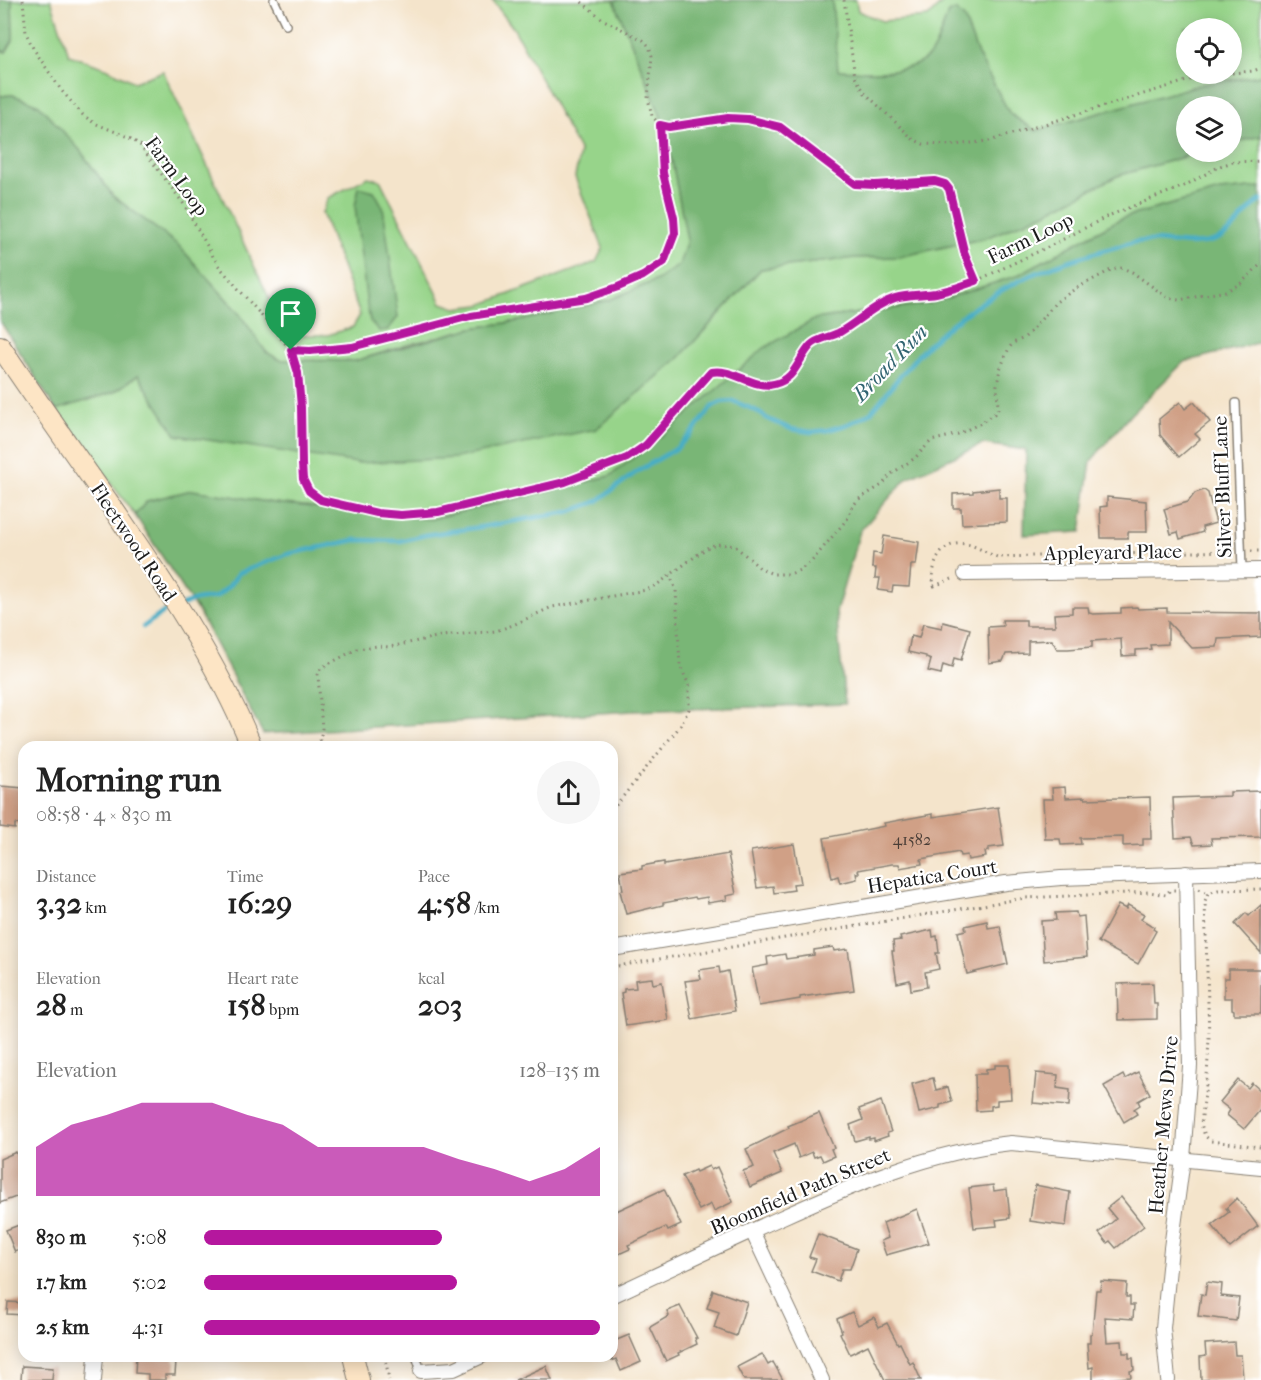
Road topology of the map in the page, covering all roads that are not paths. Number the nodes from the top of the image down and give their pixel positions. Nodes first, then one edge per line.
1 (274, 0) edge
2 (286, 26) dead end
3 (0, 346) edge
4 (1236, 403) dead end
5 (1242, 570) junction
6 (1261, 570) edge
7 (965, 574) road end
8 (249, 741) edge
9 (1261, 871) edge
10 (1186, 873) junction
11 (618, 949) edge
12 (1183, 1160) junction
13 (1261, 1167) edge
14 (752, 1231) junction
15 (618, 1293) edge
16 (96, 1362) edge
17 (354, 1362) edge
18 (418, 1362) edge
19 (469, 1362) edge
20 (421, 1371) joint
21 (94, 1380) edge
22 (359, 1380) edge
23 (822, 1380) edge
24 (1168, 1380) edge

1 - 2 lane
3 - 8 main road, Fleetwood Road
4 - 5 lane, Silver Bluff Lane
5 - 6 street, Appleyard Place
5 - 7 street, Appleyard Place
9 - 10 street, Hepatica Court
10 - 11 street, Hepatica Court
10 - 12 street, Heather Mews Drive
12 - 13 street, Bloomfield Path Street
12 - 14 street, Bloomfield Path Street
12 - 24 street, Heather Mews Drive
14 - 15 street, Bloomfield Path Street
14 - 23 street
16 - 21 street
17 - 22 main road
18 - 20 lane
19 - 20 street

